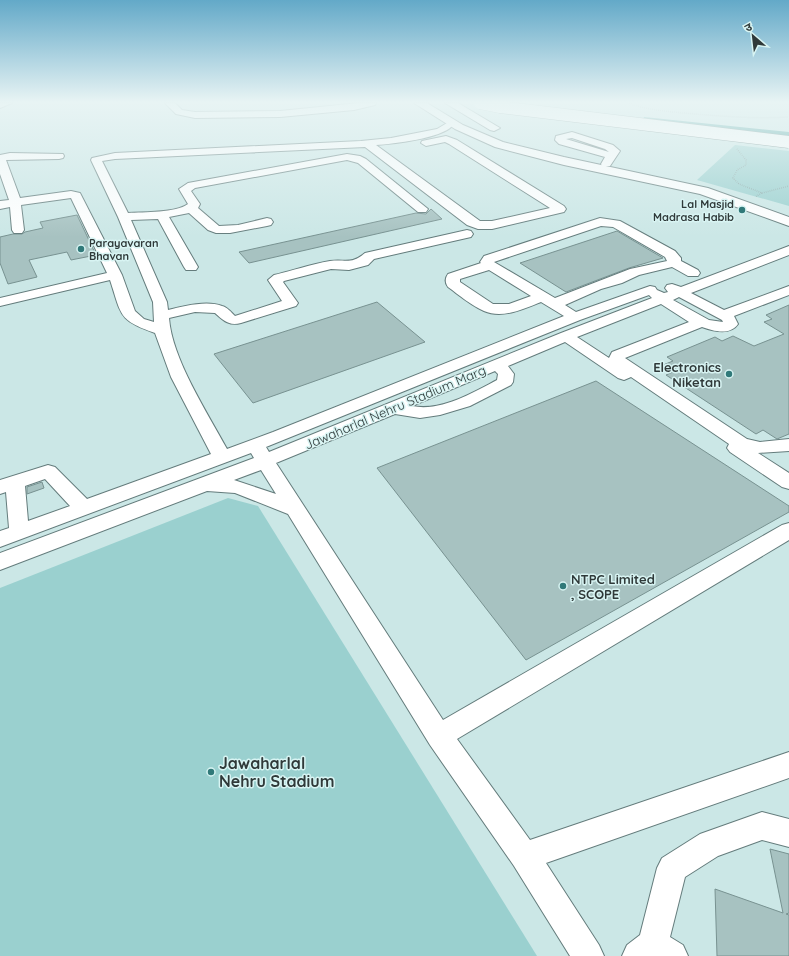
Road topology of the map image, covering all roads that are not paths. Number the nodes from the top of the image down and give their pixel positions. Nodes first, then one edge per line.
1 (356, 148) edge
2 (375, 148) edge
3 (461, 148) edge
4 (510, 148) edge
5 (537, 148) edge
6 (59, 156) dead end
7 (0, 158) edge
8 (15, 202) junction
9 (0, 205) edge
10 (191, 209) junction
11 (422, 209) dead end
12 (161, 214) junction
13 (789, 214) edge
14 (124, 217) junction
15 (267, 222) dead end
16 (789, 222) edge
17 (18, 230) dead end
18 (467, 234) dead end
19 (789, 236) edge
20 (789, 250) edge
21 (674, 263) junction
22 (490, 265) junction
23 (191, 267) dead end
24 (693, 273) junction
25 (115, 275) junction
26 (789, 290) edge
27 (659, 291) junction
28 (679, 292) junction
29 (548, 300) junction
30 (0, 302) edge
31 (723, 315) junction
32 (575, 317) junction
33 (702, 322) junction
34 (161, 323) junction
35 (566, 336) junction
36 (789, 445) edge
37 (260, 453) junction
38 (222, 457) junction
39 (789, 482) edge
40 (202, 484) junction
41 (8, 485) edge
42 (84, 508) junction
43 (296, 509) junction
44 (789, 530) edge
45 (19, 532) junction
46 (0, 539) edge
47 (0, 562) edge
48 (439, 736) junction
49 (789, 765) edge
50 (789, 833) edge
51 (524, 856) junction
52 (654, 952) edge
53 (588, 956) edge

1 - 14 street
2 - 3 street
4 - 16 main road
5 - 13 main road
6 - 7 street
7 - 8 street
8 - 9 street
8 - 17 street
8 - 25 street
10 - 11 street
10 - 12 street
10 - 15 street
12 - 14 street
12 - 23 street
14 - 34 street
18 - 34 street
19 - 24 street, Jawaharlal Nehru Stadium Marg
20 - 28 street, Jawaharlal Nehru Stadium Marg
21 - 22 street
21 - 24 street
21 - 29 street
22 - 29 street
22 - 29 street
24 - 27 street, Jawaharlal Nehru Stadium Marg
25 - 30 street
25 - 34 street
26 - 31 street
27 - 28 street, Jawaharlal Nehru Stadium Marg
27 - 32 street, Jawaharlal Nehru Stadium Marg
27 - 33 street
27 - 35 street, Jawaharlal Nehru Stadium Marg
28 - 31 street
29 - 32 street
31 - 33 street
32 - 37 street, Jawaharlal Nehru Stadium Marg
33 - 36 street
34 - 38 street
35 - 37 street, Jawaharlal Nehru Stadium Marg
35 - 39 street
37 - 38 street, Jawaharlal Nehru Stadium Marg
37 - 40 street, Jawaharlal Nehru Stadium Marg
37 - 43 street
38 - 42 street, Jawaharlal Nehru Stadium Marg
40 - 43 street
40 - 47 street, Jawaharlal Nehru Stadium Marg
41 - 42 street
41 - 45 street
42 - 45 street, Jawaharlal Nehru Stadium Marg
43 - 48 street
44 - 48 street
45 - 46 street, Jawaharlal Nehru Stadium Marg
48 - 51 street
49 - 51 street
50 - 52 street
51 - 53 street

